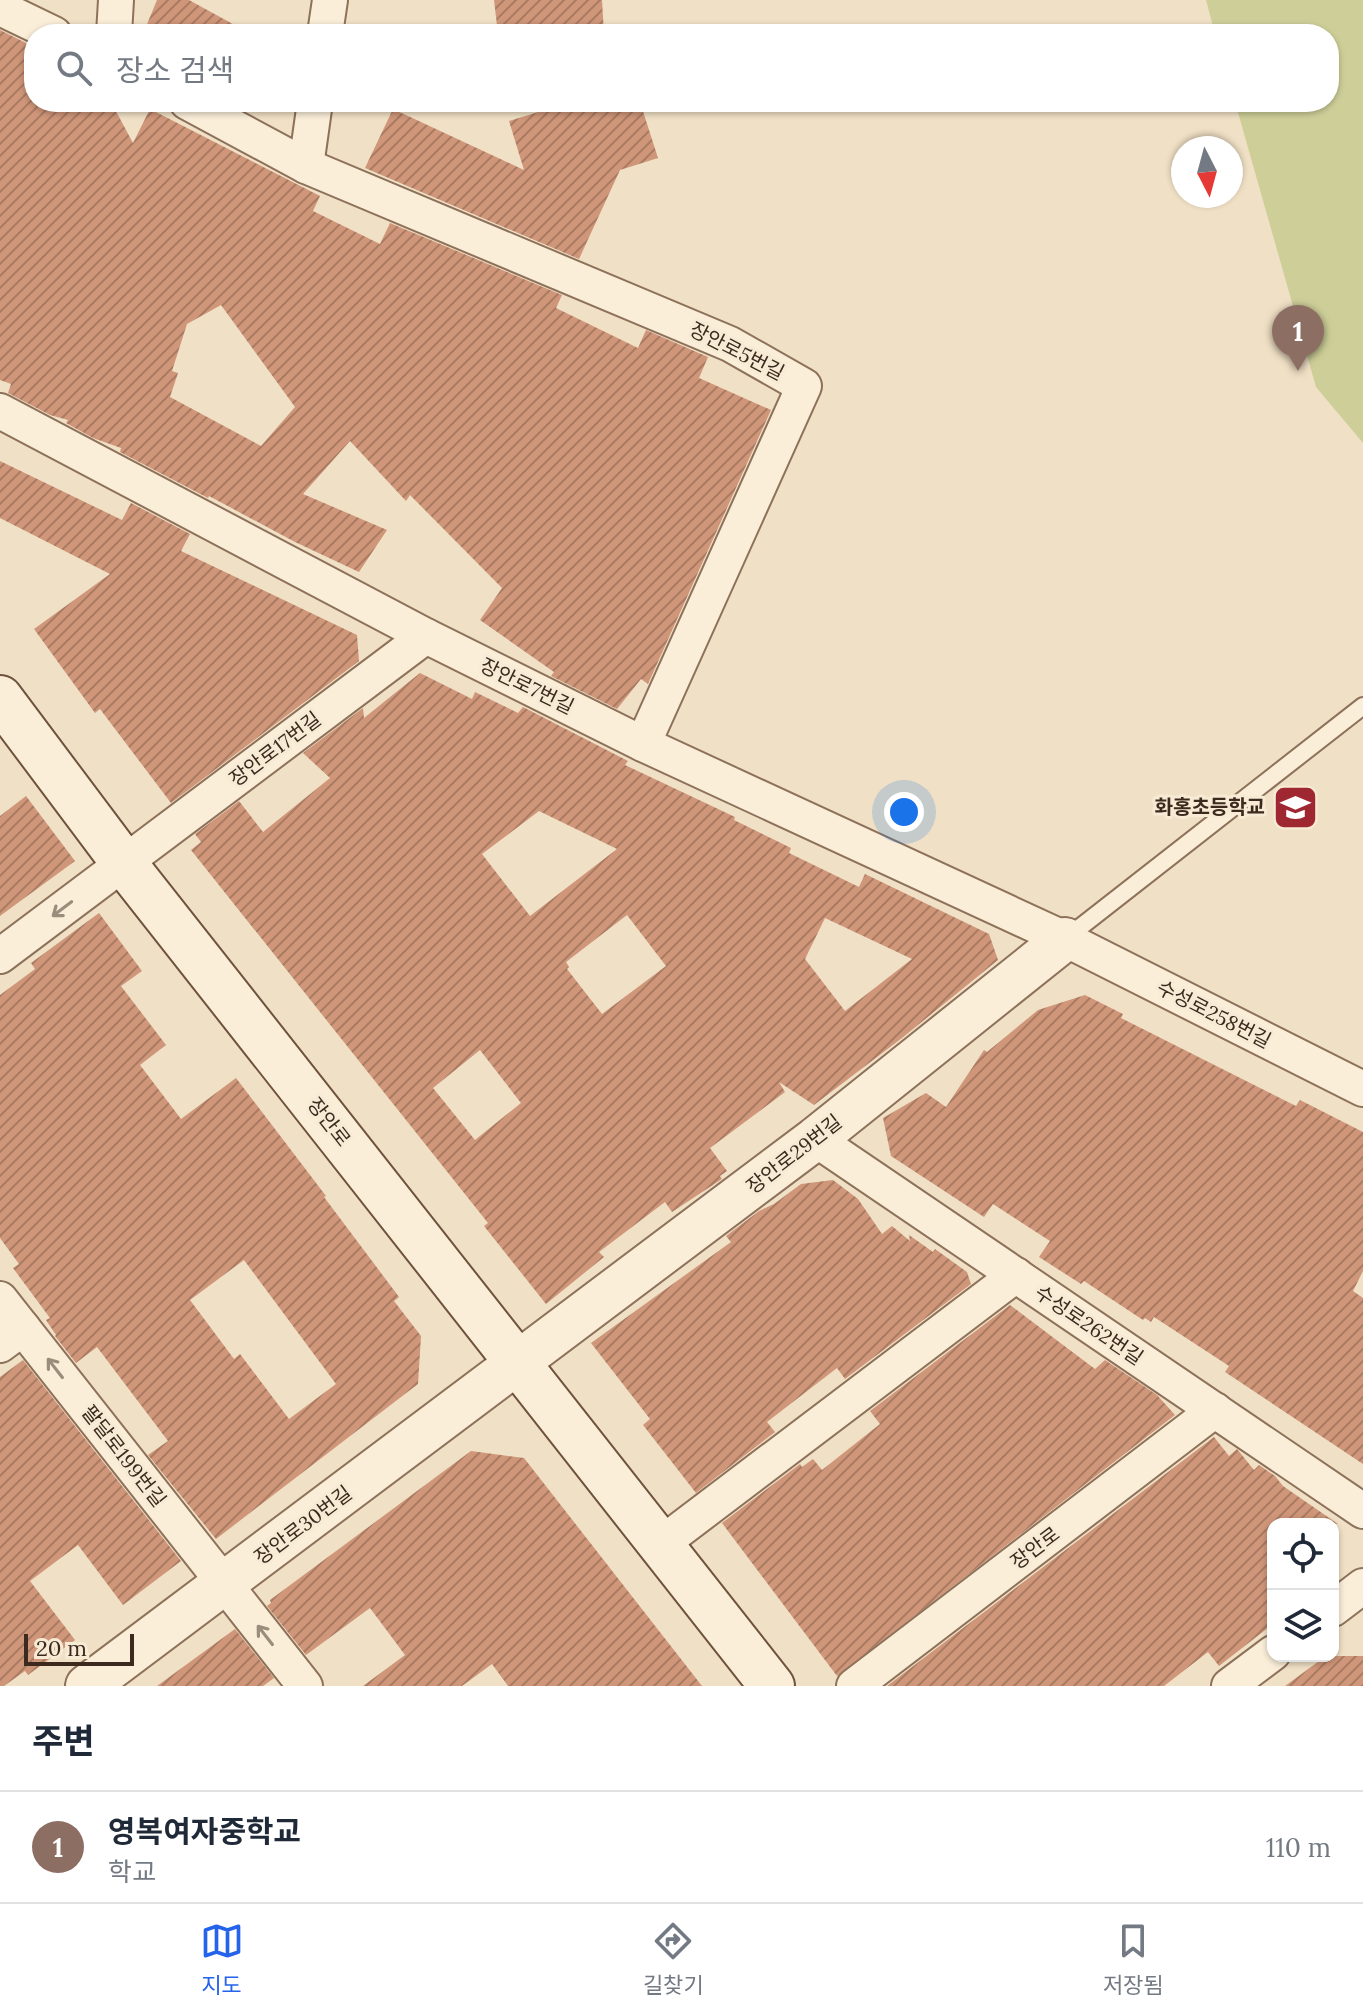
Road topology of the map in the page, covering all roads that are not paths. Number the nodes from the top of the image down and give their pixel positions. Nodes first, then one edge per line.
1 (116, 0) edge
2 (330, 0) edge
3 (0, 8) edge
4 (33, 24) edge
5 (115, 24) edge
6 (326, 24) edge
7 (206, 112) edge
8 (314, 112) edge
9 (306, 166) junction
10 (0, 411) edge
11 (426, 636) junction
12 (0, 698) edge
13 (1363, 706) edge
14 (643, 744) junction
15 (123, 862) junction
16 (1065, 939) junction
17 (0, 956) edge
18 (1363, 1089) edge
19 (815, 1139) junction
20 (1016, 1275) junction
21 (0, 1299) edge
22 (12, 1337) edge
23 (519, 1363) junction
24 (1215, 1410) junction
25 (1363, 1511) edge
26 (661, 1544) junction
27 (224, 1583) junction
28 (1363, 1586) edge
29 (1339, 1604) edge
30 (1267, 1659) edge
31 (1242, 1682) edge
32 (87, 1686) edge
33 (305, 1686) edge
34 (772, 1686) edge
35 (854, 1686) edge

1 - 5 street
2 - 6 street
3 - 4 street
7 - 9 street, 장안로5번길
8 - 9 street
9 - 14 street, 장안로5번길
10 - 11 street, 장안로7번길
11 - 14 street, 장안로7번길
11 - 15 street, 장안로17번길
12 - 15 main road, 장안로
13 - 16 lane
14 - 16 street, 장안로7번길
15 -> 17 street, 장안로17번길
15 - 23 main road, 장안로
16 - 18 street, 수성로258번길
16 - 19 street, 장안로29번길
19 - 20 street, 수성로262번길
19 - 23 street, 장안로29번길
20 - 24 street, 수성로262번길
20 - 26 street
21 - 22 street, 팔달로199번길
27 -> 22 street, 팔달로199번길
23 - 26 main road, 장안로
23 - 27 street, 장안로30번길
24 - 25 street, 수성로262번길
24 - 35 street, 장안로
26 - 34 main road, 장안로
27 - 32 street, 장안로30번길
33 -> 27 street, 팔달로199번길
28 - 29 street
30 - 31 street

